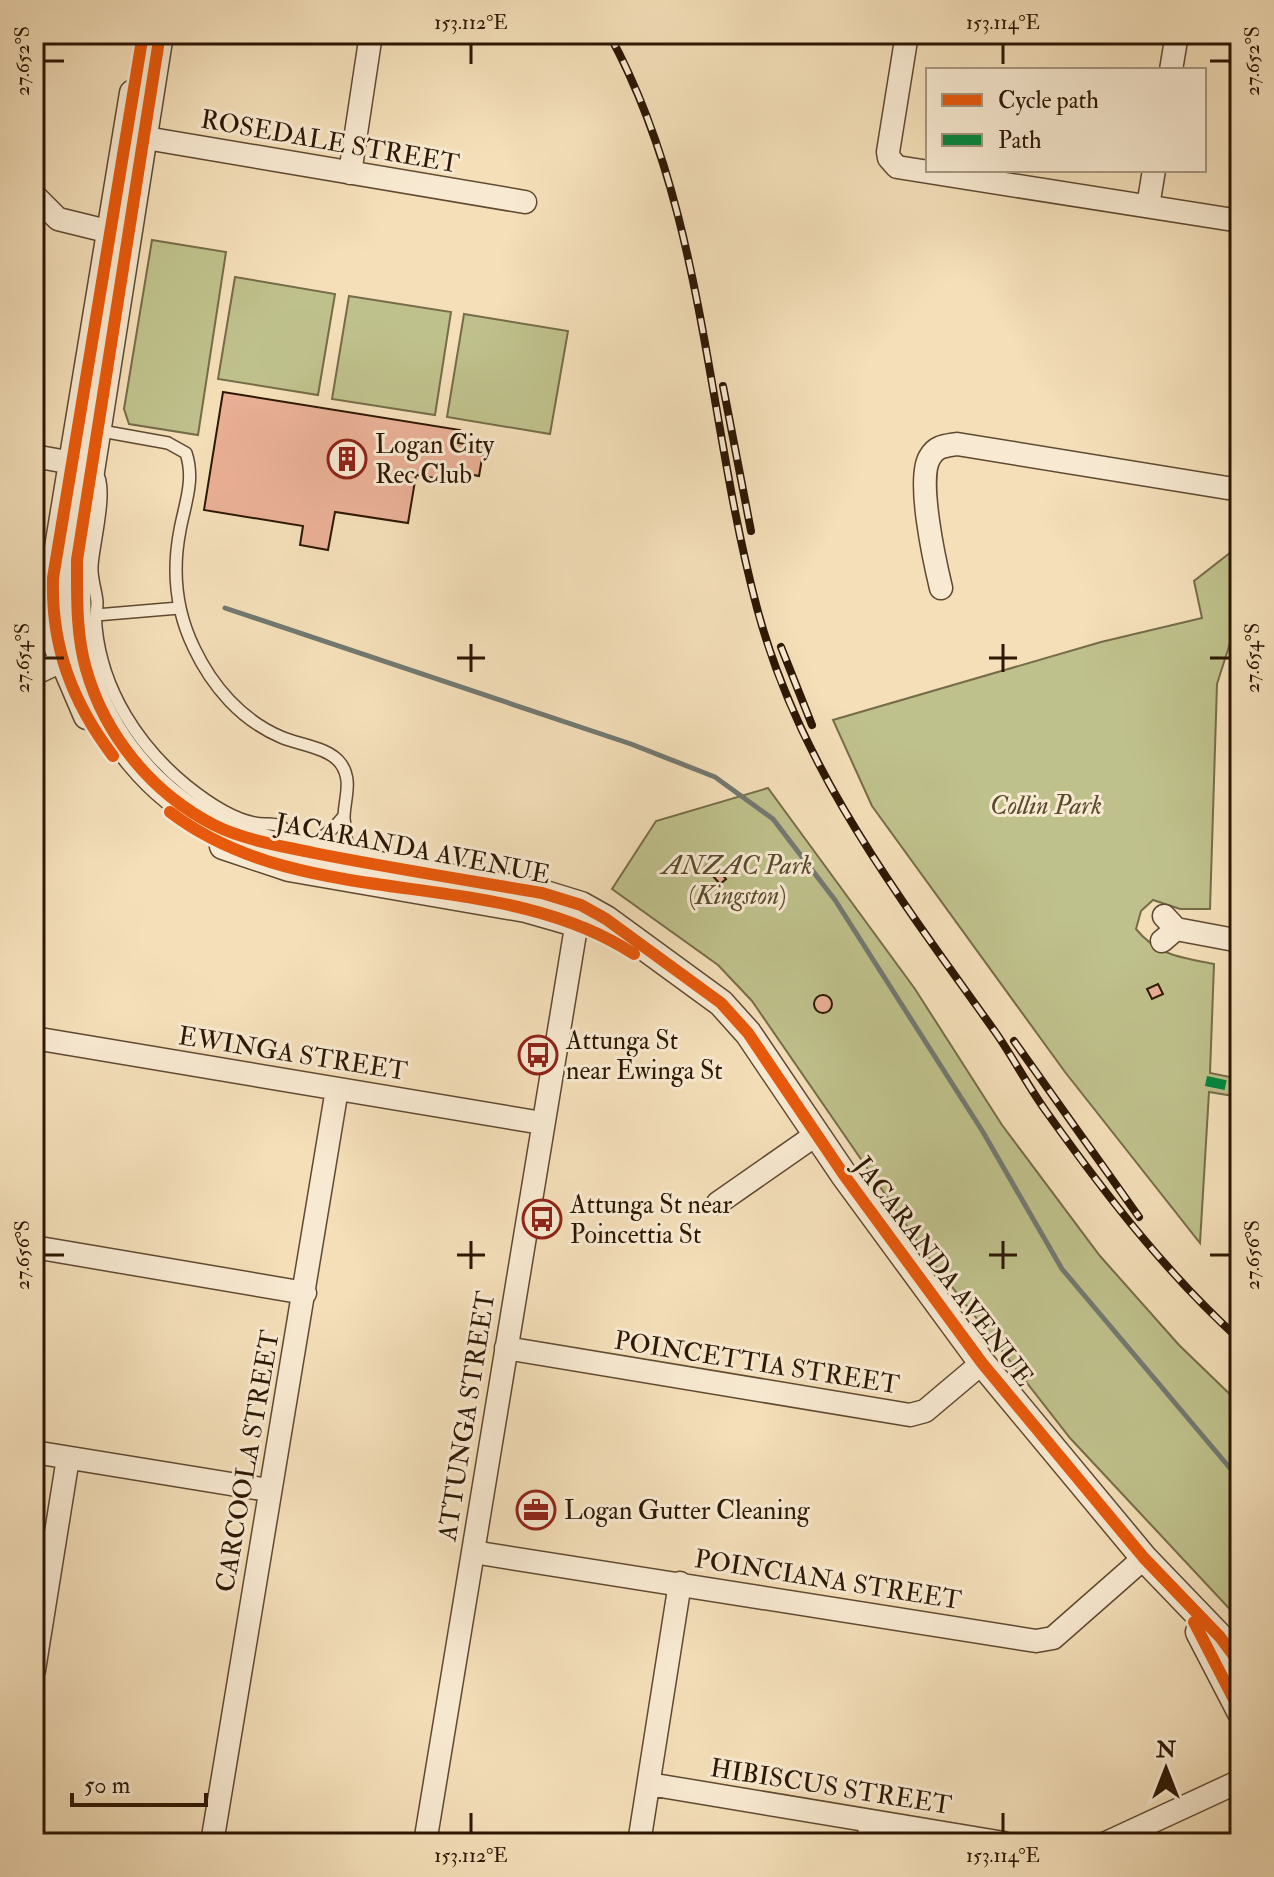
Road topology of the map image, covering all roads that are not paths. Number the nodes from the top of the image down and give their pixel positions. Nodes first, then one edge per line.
1 (143, 34) edge
2 (160, 34) edge
3 (371, 34) edge
4 (907, 34) edge
5 (1177, 34) edge
6 (1171, 68) edge
7 (135, 136) junction
8 (926, 172) edge
9 (929, 172) edge
10 (1154, 172) edge
11 (350, 173) junction
12 (34, 195) edge
13 (525, 202) dead end
14 (1148, 206) junction
15 (1240, 221) edge
16 (118, 235) junction
17 (86, 428) junction
18 (34, 456) edge
19 (80, 464) junction
20 (1240, 490) edge
21 (941, 588) dead end
22 (179, 608) junction
23 (96, 615) junction
24 (72, 655) junction
25 (34, 674) edge
26 (344, 816) junction
27 (298, 844) junction
28 (350, 860) junction
29 (437, 894) junction
30 (577, 913) junction
31 (1167, 929) dead end
32 (1240, 941) edge
33 (34, 1038) edge
34 (337, 1089) junction
35 (542, 1123) junction
36 (817, 1134) junction
37 (718, 1203) dead end
38 (34, 1247) edge
39 (305, 1293) junction
40 (506, 1348) junction
41 (982, 1363) junction
42 (34, 1452) edge
43 (68, 1458) junction
44 (268, 1490) junction
45 (473, 1552) junction
46 (1144, 1558) junction
47 (680, 1583) junction
48 (1180, 1597) junction
49 (35, 1660) edge
50 (1240, 1664) edge
51 (1240, 1711) edge
52 (1240, 1781) edge
53 (649, 1784) junction
54 (870, 1832) edge
55 (212, 1843) edge
56 (425, 1843) edge
57 (639, 1843) edge
58 (1004, 1843) edge
59 (1106, 1843) edge

1 - 7 street, JACARANDA AVENUE
2 - 7 street, JACARANDA AVENUE
3 - 11 street
4 - 8 street
5 - 6 street
7 - 11 street, ROSEDALE STREET
7 - 16 street, JACARANDA AVENUE
9 - 14 street
10 - 14 street
11 - 13 street, ROSEDALE STREET
12 - 16 street
14 - 15 street
16 - 17 street, JACARANDA AVENUE
17 - 19 street, JACARANDA AVENUE
17 - 22 lane
18 - 19 street
19 - 23 lane
19 - 24 street, JACARANDA AVENUE
20 - 21 street
22 - 23 lane
22 - 26 lane
23 - 27 lane
24 - 25 street
24 - 27 street, JACARANDA AVENUE
24 - 29 street, JACARANDA AVENUE
26 - 27 lane
26 - 28 lane
27 - 28 street, JACARANDA AVENUE
28 - 29 lane
28 - 30 street, JACARANDA AVENUE
29 - 30 street, JACARANDA AVENUE
30 - 35 street, ATTUNGA STREET
30 - 36 street, JACARANDA AVENUE
31 - 32 street
33 - 34 street, EWINGA STREET
34 - 35 street, EWINGA STREET
34 - 39 street, CARCOOLA STREET
35 - 40 street, ATTUNGA STREET
36 - 37 street
36 - 41 street, JACARANDA AVENUE
38 - 39 street
39 - 44 street, CARCOOLA STREET
40 - 41 street, POINCETTIA STREET
40 - 45 street, ATTUNGA STREET
41 - 46 street, JACARANDA AVENUE
42 - 43 street
43 - 44 street
43 - 49 street
44 - 55 street, CARCOOLA STREET
45 - 47 street, POINCIANA STREET
45 - 56 street, ATTUNGA STREET
46 - 47 street, POINCIANA STREET
46 - 48 street, JACARANDA AVENUE
47 - 53 street
48 - 50 street, JACARANDA AVENUE
48 - 51 street, JACARANDA AVENUE
52 - 59 street
53 - 54 street, HIBISCUS STREET
53 - 57 street
54 - 58 street, HIBISCUS STREET

